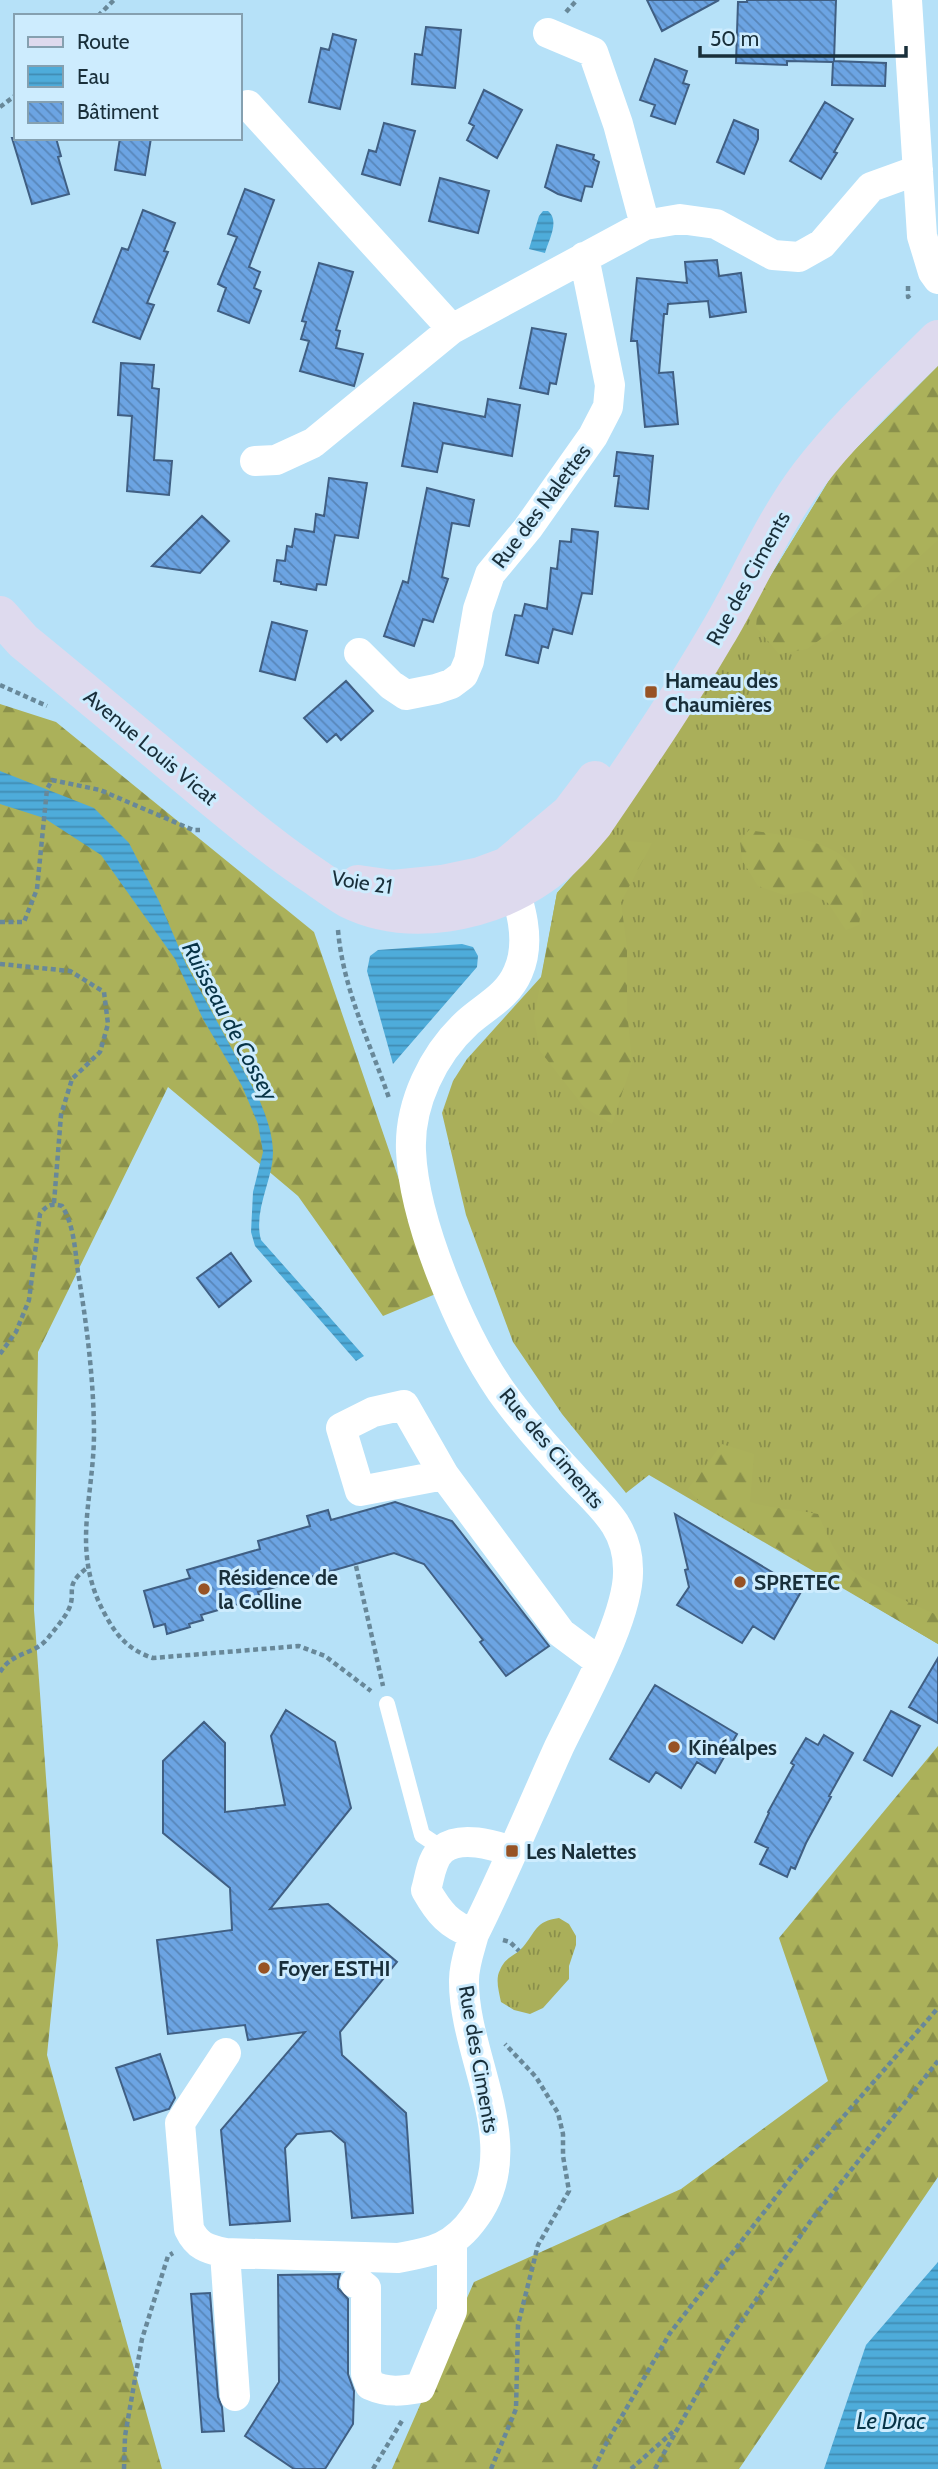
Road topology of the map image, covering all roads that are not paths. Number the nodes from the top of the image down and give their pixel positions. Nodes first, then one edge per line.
1 (907, 0) edge
2 (548, 33) dead end
3 (248, 105) dead end
4 (918, 170) junction
5 (645, 225) junction
6 (584, 257) junction
7 (938, 279) edge
8 (938, 311) edge
9 (452, 329) junction
10 (938, 340) edge
11 (255, 461) dead end
12 (0, 615) edge
13 (359, 653) dead end
14 (309, 872) joint
15 (511, 878) junction
16 (444, 1475) dead end
17 (600, 1662) junction
18 (387, 1704) road end
19 (443, 1849) junction
20 (512, 1851) junction
21 (474, 1934) junction
22 (226, 2053) dead end
23 (452, 2243) junction
24 (225, 2253) junction
25 (360, 2336) dead end
26 (235, 2396) dead end

1 - 4 street
2 - 5 street
3 - 9 street
4 - 5 street
4 - 7 street
5 - 6 street
6 - 9 street
6 - 13 street, Rue des Nalettes
8 - 15 main road, Rue des Ciments
9 - 11 street
10 - 15 main road, Rue des Ciments
12 - 14 main road, Avenue Louis Vicat
14 - 15 main road, Voie 21
15 - 17 street, Rue des Ciments
16 - 17 street
17 - 20 street, Rue des Ciments
18 - 19 lane
19 - 20 street
19 - 21 street
20 - 21 street, Rue des Ciments
21 - 23 street, Rue des Ciments
22 - 24 street, Rue des Ciments
23 - 24 street, Rue des Ciments
23 - 25 street
24 - 26 street

